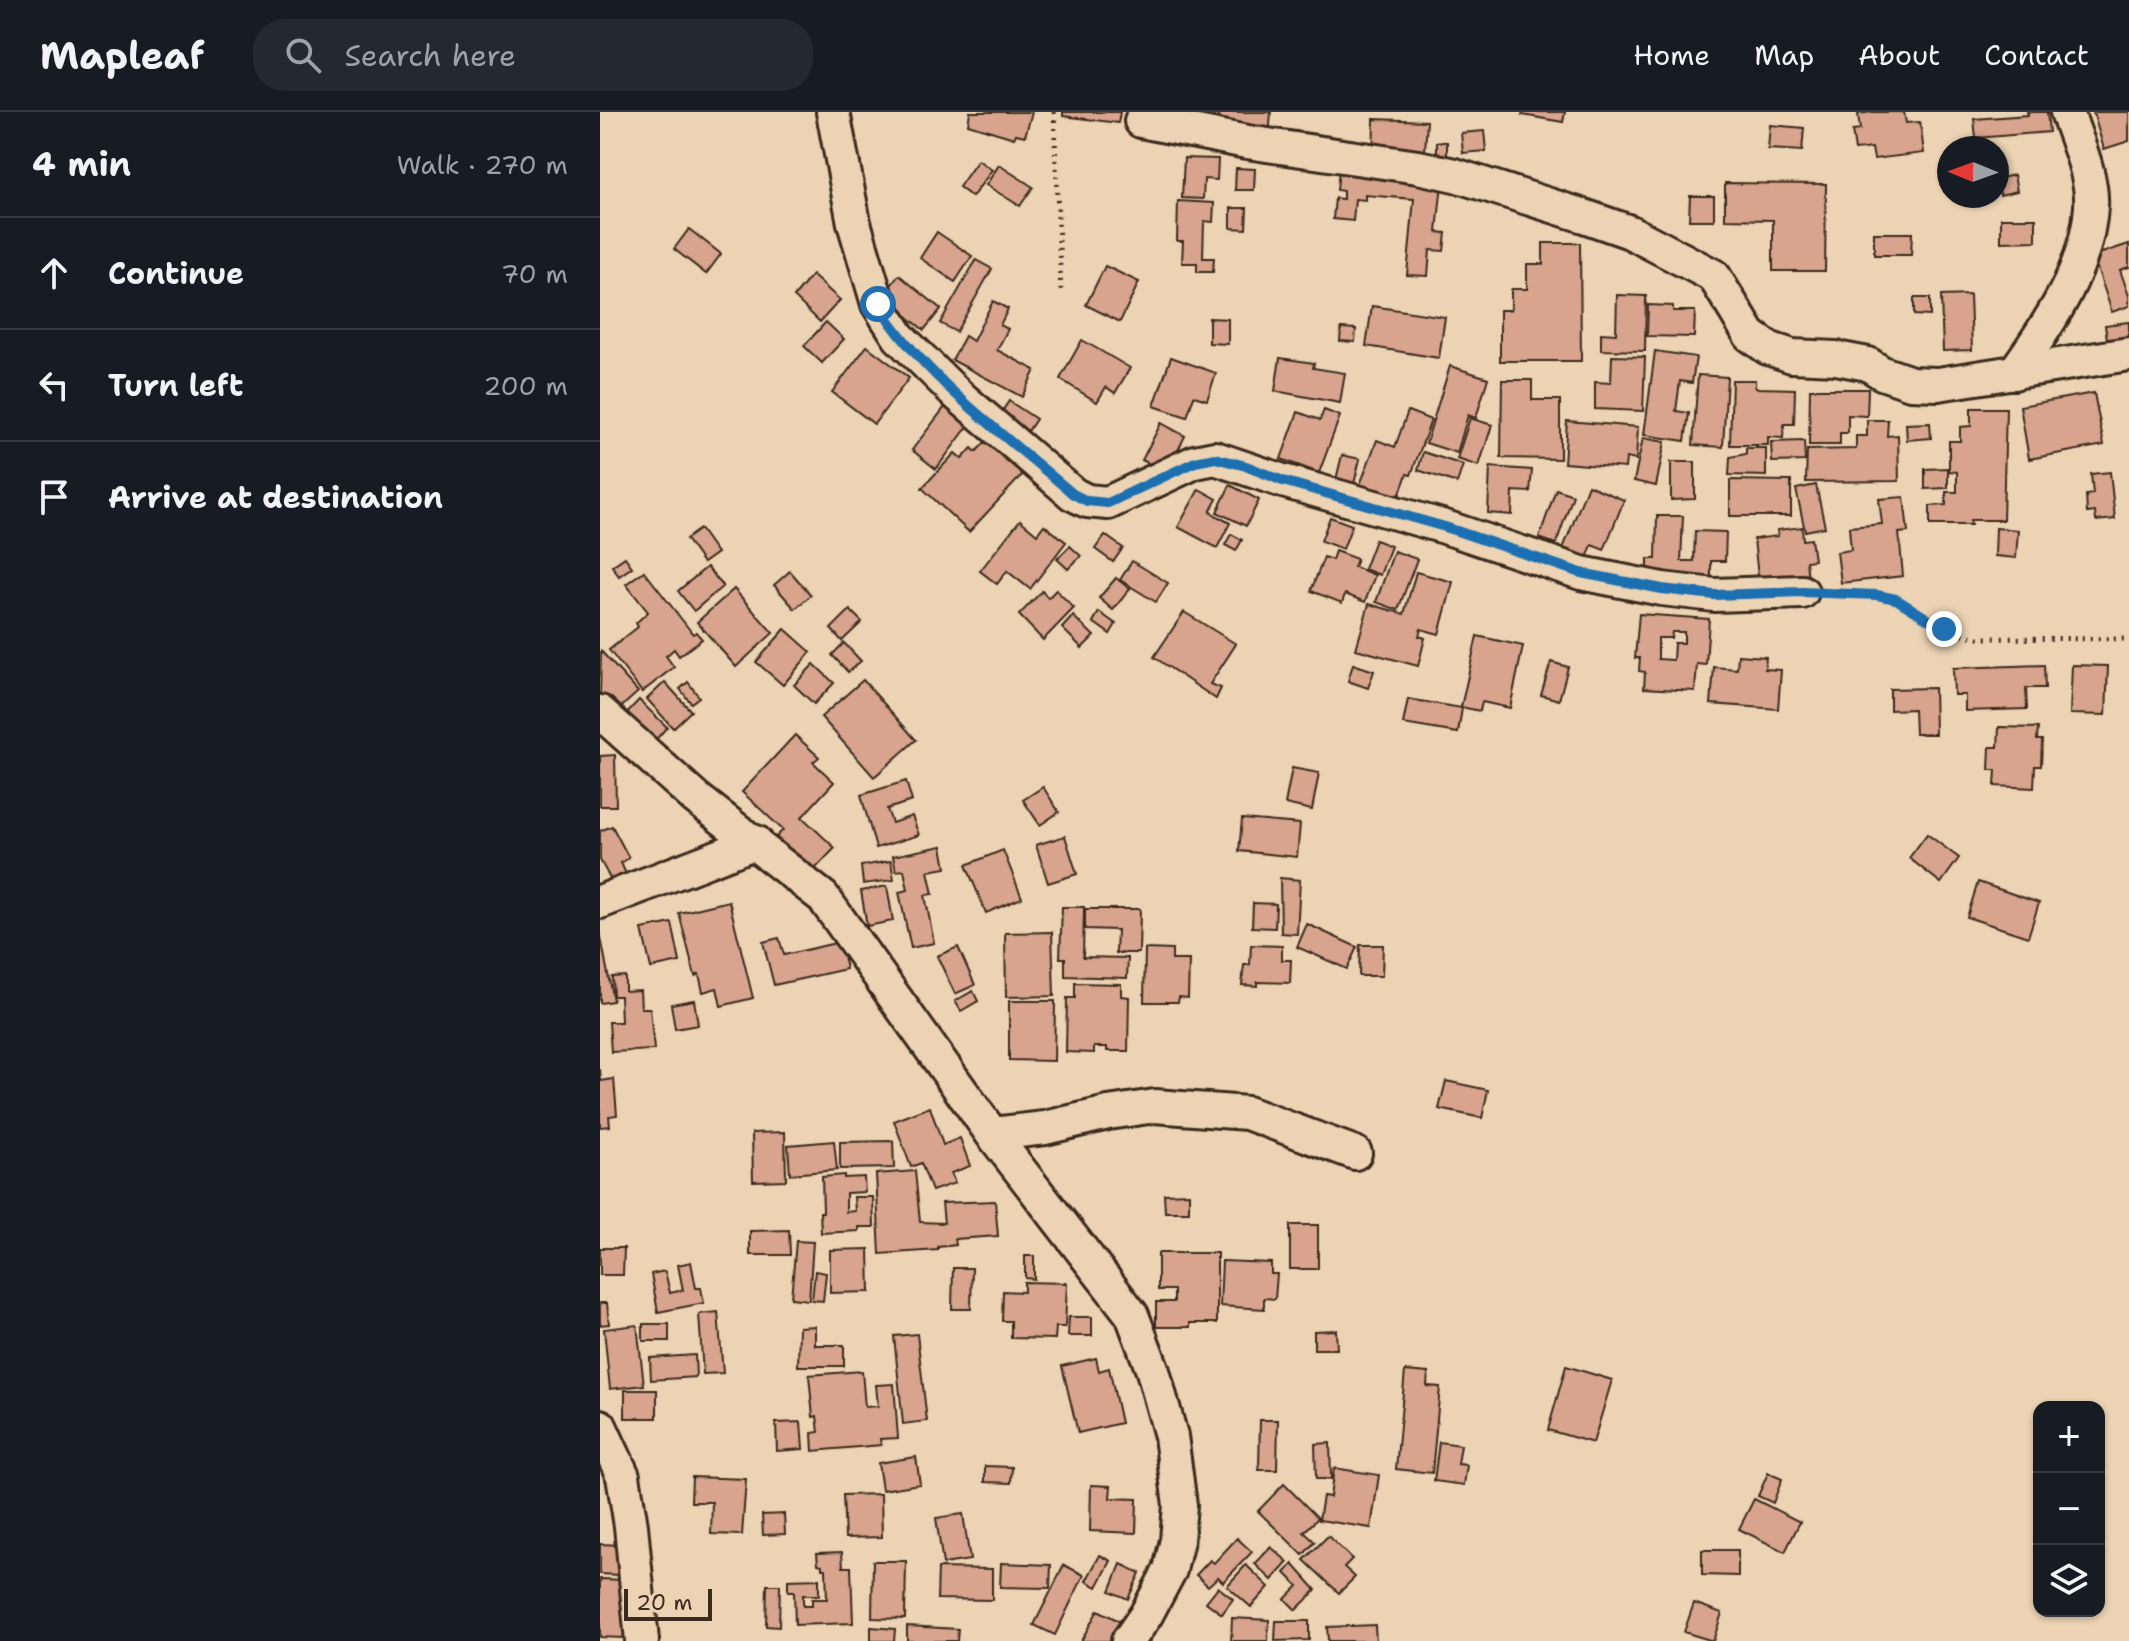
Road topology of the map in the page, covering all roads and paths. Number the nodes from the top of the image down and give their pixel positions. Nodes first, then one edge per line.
1 (833, 112) edge
2 (1054, 112) edge
3 (2067, 112) edge
4 (1141, 121) dead end
5 (1061, 295) dead end
6 (2129, 354) edge
7 (2014, 373) junction
8 (1802, 592) joint
9 (2129, 639) edge
10 (600, 712) edge
11 (756, 842) junction
12 (600, 902) edge
13 (992, 1134) junction
14 (1355, 1153) dead end
15 (600, 1426) edge
16 (642, 1641) edge
17 (1128, 1641) edge

1 - 8 street
2 - 5 path
3 - 7 street
4 - 7 street
6 - 7 street
8 - 9 path
10 - 11 street
11 - 12 street
11 - 13 street
13 - 14 street
13 - 17 street
15 - 16 street

